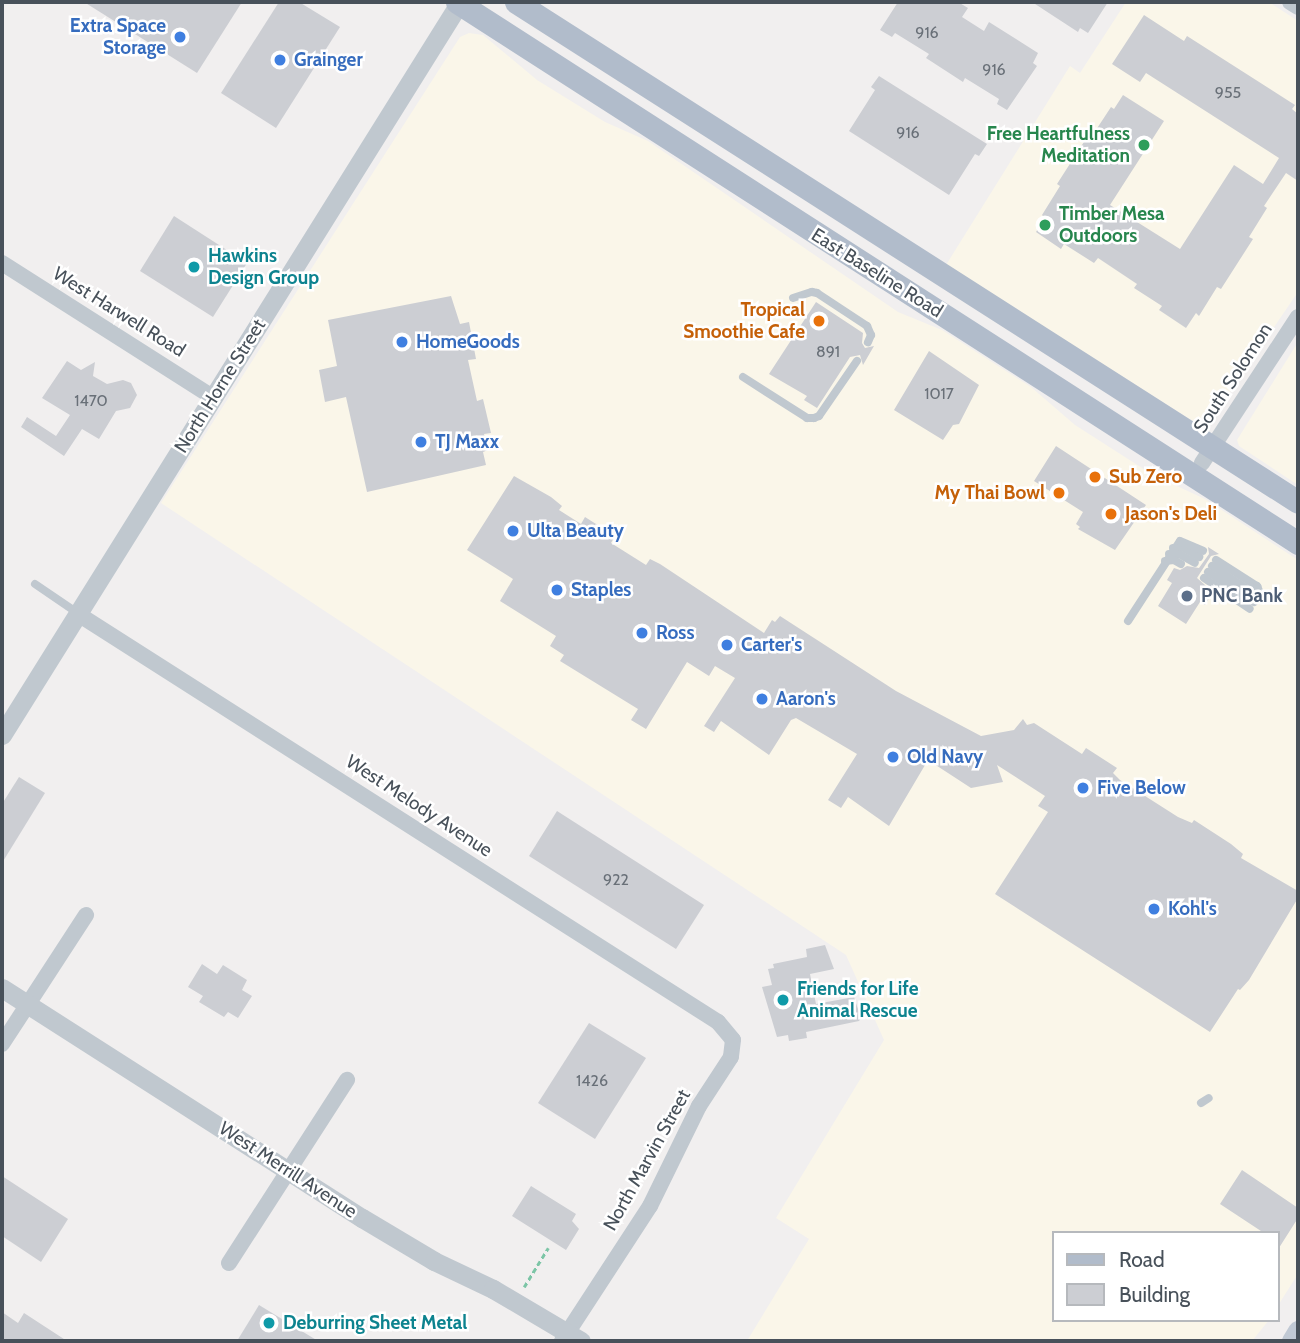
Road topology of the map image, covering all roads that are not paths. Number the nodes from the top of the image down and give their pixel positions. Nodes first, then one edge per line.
1 (459, 2) edge
2 (516, 2) edge
3 (1290, 2) edge
4 (1298, 7) edge
5 (778, 211) junction
6 (919, 260) junction
7 (2, 262) edge
8 (793, 298) dead end
9 (929, 306) junction
10 (1298, 317) edge
11 (868, 342) dead end
12 (1066, 355) junction
13 (856, 361) dead end
14 (743, 377) dead end
15 (214, 398) junction
16 (1207, 456) junction
17 (1298, 502) edge
18 (1298, 542) edge
19 (1169, 554) junction
20 (1181, 565) dead end
21 (1210, 569) joint
22 (35, 584) dead end
23 (78, 614) junction
24 (1128, 621) dead end
25 (2, 732) edge
26 (86, 915) dead end
27 (2, 988) edge
28 (28, 1004) junction
29 (733, 1040) joint
30 (2, 1044) edge
31 (347, 1080) dead end
32 (289, 1171) junction
33 (229, 1263) dead end
34 (1298, 1331) edge
35 (570, 1338) edge
36 (1292, 1341) edge

1 - 5 main road, East Baseline Road
1 - 15 street, North Horne Street
2 - 6 main road, East Baseline Road
3 - 4 street
5 - 6 main road
5 - 9 main road, East Baseline Road
6 - 12 main road, East Baseline Road
7 - 15 street, West Harwell Road
8 - 11 lane
9 - 12 main road
9 - 18 main road, East Baseline Road
10 - 16 street, South Solomon
12 - 16 main road, East Baseline Road
13 - 14 lane
15 - 23 street, North Horne Street
16 - 17 main road, East Baseline Road
19 - 19 lane
19 - 20 lane
19 - 24 lane
21 - 21 lane
22 - 23 lane
23 - 25 street, North Horne Street
23 - 29 street, West Melody Avenue
26 - 28 street
27 - 28 street, West Merrill Avenue
28 - 30 street
28 - 32 street, West Merrill Avenue
29 - 35 street, North Marvin Street
31 - 32 street
32 - 33 street
32 - 35 street, West Merrill Avenue
34 - 36 main road

